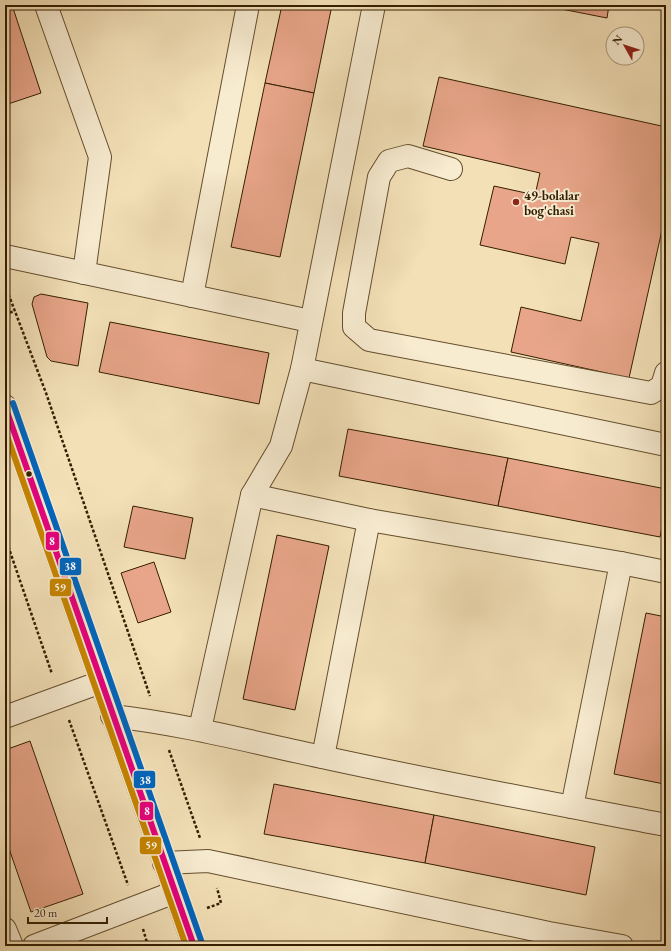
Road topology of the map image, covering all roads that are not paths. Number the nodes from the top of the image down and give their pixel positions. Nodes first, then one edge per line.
1 (46, 5) edge
2 (248, 5) edge
3 (374, 5) edge
4 (452, 169) dead end
5 (5, 256) edge
6 (84, 273) junction
7 (192, 296) junction
8 (310, 322) junction
9 (302, 369) junction
10 (666, 373) edge
11 (5, 406) edge
12 (666, 445) edge
13 (252, 495) junction
14 (369, 520) junction
15 (621, 563) junction
16 (666, 572) edge
17 (101, 682) junction
18 (112, 716) junction
19 (5, 717) edge
20 (200, 729) junction
21 (323, 757) junction
22 (572, 807) junction
23 (666, 825) edge
24 (164, 863) junction
25 (175, 892) junction
26 (5, 929) edge
27 (548, 940) edge
28 (12, 946) edge
29 (34, 946) edge
30 (194, 946) edge
31 (622, 946) edge

1 - 6 street
2 - 7 street
3 - 8 street
4 - 10 street
5 - 6 street
6 - 7 street
7 - 8 street
8 - 9 street
9 - 12 street
9 - 13 street
11 - 17 street
13 - 14 street
13 - 20 street
14 - 15 street
14 - 21 street
15 - 16 street
15 - 22 street
17 - 18 street
17 - 19 street
18 - 20 street
18 - 24 street
20 - 21 street
21 - 22 street
22 - 23 street
24 - 25 street
24 - 27 street
25 - 29 street
25 - 30 street
26 - 28 street
27 - 31 street

